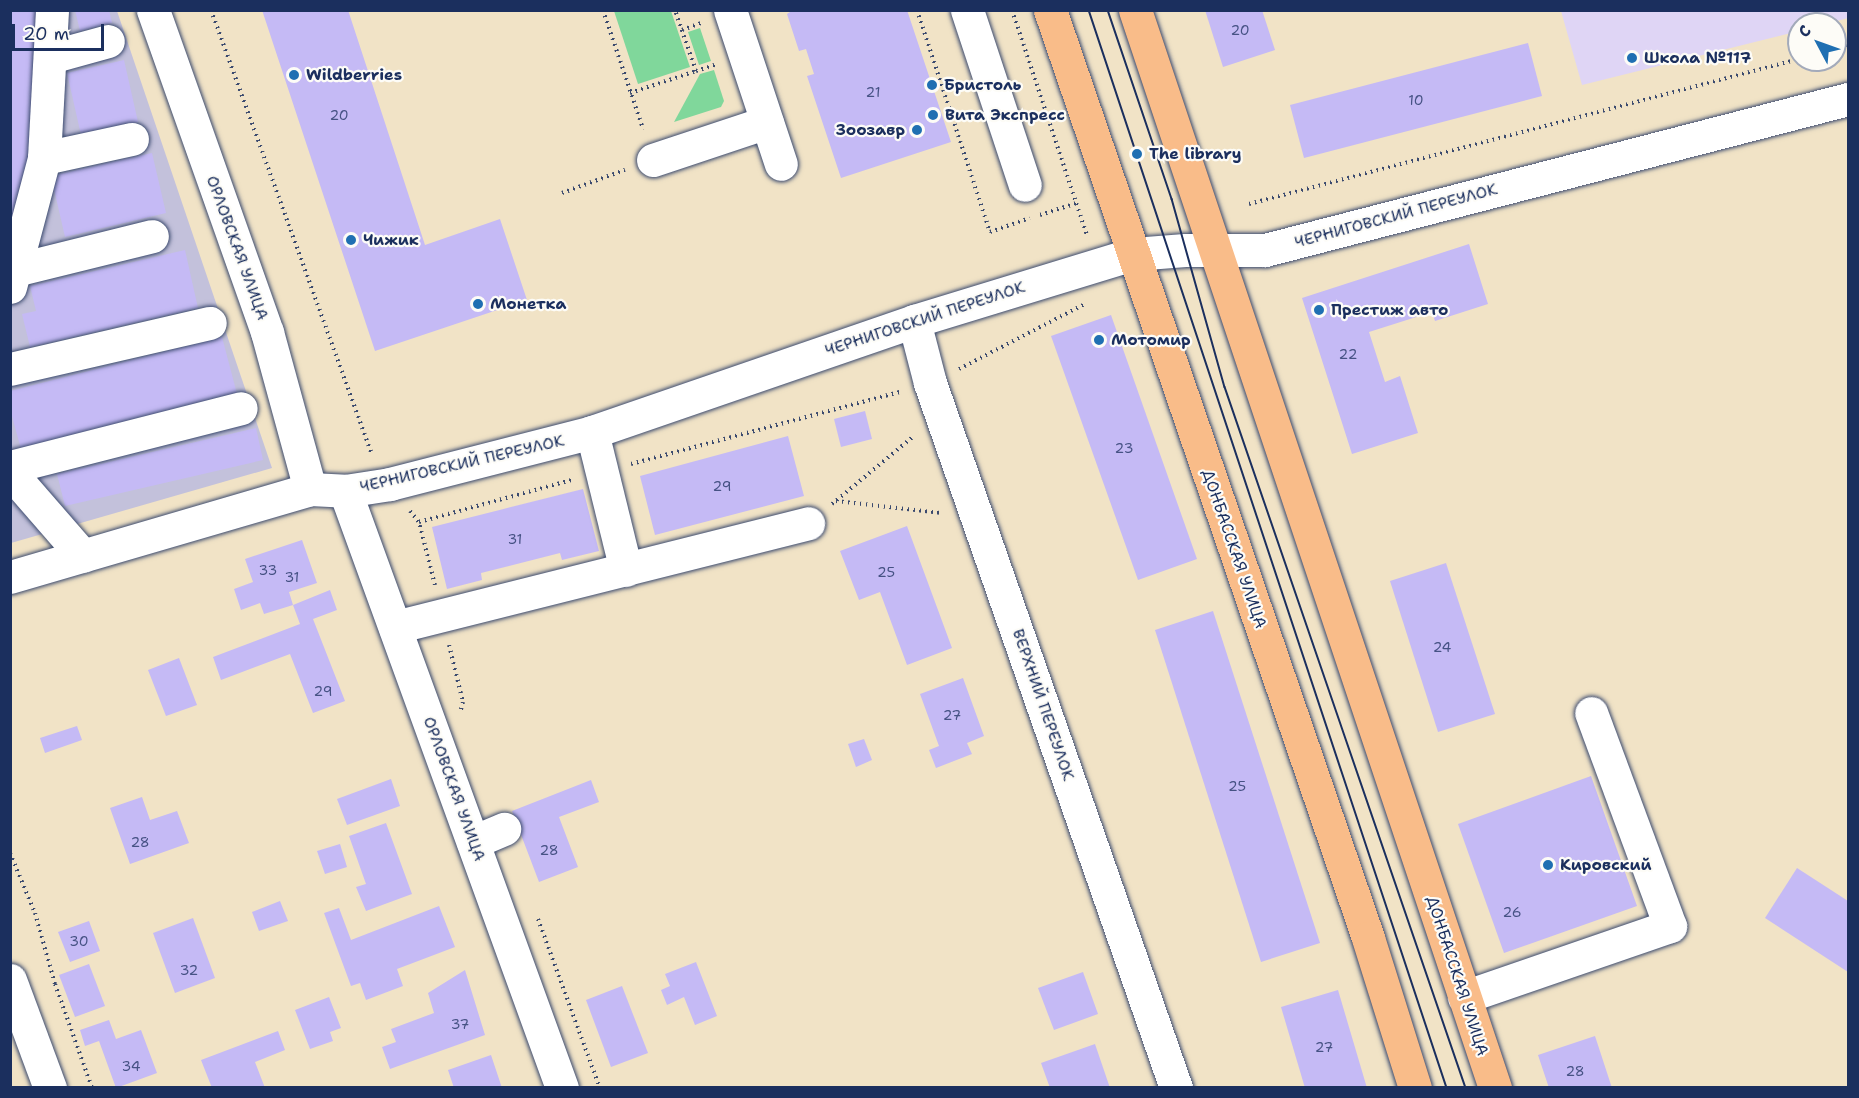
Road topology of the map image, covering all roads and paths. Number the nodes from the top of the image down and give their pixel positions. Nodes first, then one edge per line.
1 (52, 10) edge
2 (153, 10) edge
3 (211, 10) edge
4 (603, 10) edge
5 (675, 10) edge
6 (917, 10) edge
7 (967, 10) edge
8 (1012, 10) edge
9 (1050, 10) edge
10 (1135, 10) edge
11 (715, 14) edge
12 (706, 33) dead end
13 (108, 41) dead end
14 (713, 54) dead end
15 (50, 57) junction
16 (1787, 62) edge
17 (720, 75) dead end
18 (630, 93) junction
19 (1848, 99) edge
20 (767, 122) junction
21 (132, 139) dead end
22 (649, 149) junction
23 (44, 158) junction
24 (781, 164) dead end
25 (1025, 185) dead end
26 (562, 193) dead end
27 (1076, 203) junction
28 (1249, 204) dead end
29 (152, 236) dead end
30 (1216, 252) junction
31 (1133, 254) junction
32 (1097, 264) junction
33 (13, 278) edge
34 (1084, 304) dead end
35 (914, 321) junction
36 (210, 323) dead end
37 (10, 369) edge
38 (930, 383) junction
39 (242, 408) dead end
40 (942, 414) junction
41 (592, 432) junction
42 (372, 454) dead end
43 (10, 467) edge
44 (602, 471) junction
45 (10, 472) edge
46 (310, 489) junction
47 (345, 491) junction
48 (835, 501) junction
49 (946, 513) dead end
50 (808, 524) joint
51 (83, 556) junction
52 (626, 570) junction
53 (10, 577) edge
54 (442, 616) junction
55 (395, 627) junction
56 (1591, 713) dead end
57 (444, 763) junction
58 (504, 829) dead end
59 (473, 842) junction
60 (10, 853) edge
61 (533, 908) dead end
62 (10, 980) edge
63 (1464, 997) junction
64 (552, 1084) edge
65 (50, 1088) edge
66 (92, 1088) edge
67 (600, 1088) edge
68 (1176, 1088) edge
69 (1415, 1088) edge
70 (1495, 1088) edge

1 - 15 street
2 - 46 street, ОРЛОВСКАЯ УЛИЦА
3 - 42 path
4 - 18 path
5 - 18 path
6 - 27 path
7 - 25 street
8 - 27 path
9 - 31 main road, ДОНБАССКАЯ УЛИЦА
10 - 30 main road, ДОНБАССКАЯ УЛИЦА
11 - 12 path
11 - 20 street
13 - 15 street
14 - 17 path
15 - 23 street
16 - 28 path
18 - 22 path
19 - 30 street, ЧЕРНИГОВСКИЙ ПЕРЕУЛОК
20 - 22 street
20 - 24 street
21 - 23 street
22 - 26 path
23 - 33 street
27 - 32 path
29 - 33 street
30 - 31 street, ЧЕРНИГОВСКИЙ ПЕРЕУЛОК
30 - 63 main road, ДОНБАССКАЯ УЛИЦА
31 - 32 street, ЧЕРНИГОВСКИЙ ПЕРЕУЛОК
31 - 69 main road, ДОНБАССКАЯ УЛИЦА
32 - 35 street, ЧЕРНИГОВСКИЙ ПЕРЕУЛОК
34 - 38 path
35 - 38 street, ВЕРХНИЙ ПЕРЕУЛОК
35 - 41 street, ЧЕРНИГОВСКИЙ ПЕРЕУЛОК
36 - 37 street
38 - 40 street, ВЕРХНИЙ ПЕРЕУЛОК
38 - 44 path
39 - 43 street
40 - 48 path
40 - 68 street, ВЕРХНИЙ ПЕРЕУЛОК
41 - 44 street
41 - 47 street, ЧЕРНИГОВСКИЙ ПЕРЕУЛОК
44 - 52 street
44 - 54 path
45 - 51 street
46 - 47 street, ЧЕРНИГОВСКИЙ ПЕРЕУЛОК
46 - 51 street, ЧЕРНИГОВСКИЙ ПЕРЕУЛОК
47 - 55 street, ОРЛОВСКАЯ УЛИЦА
48 - 49 path
48 - 50 path
50 - 52 street
51 - 53 street, ЧЕРНИГОВСКИЙ ПЕРЕУЛОК
52 - 54 street
54 - 55 street
54 - 57 path
55 - 57 street, ОРЛОВСКАЯ УЛИЦА
56 - 63 street
57 - 59 street, ОРЛОВСКАЯ УЛИЦА
58 - 59 street
59 - 64 street, ОРЛОВСКАЯ УЛИЦА
60 - 66 path
61 - 67 path
62 - 65 street
63 - 70 main road, ДОНБАССКАЯ УЛИЦА

